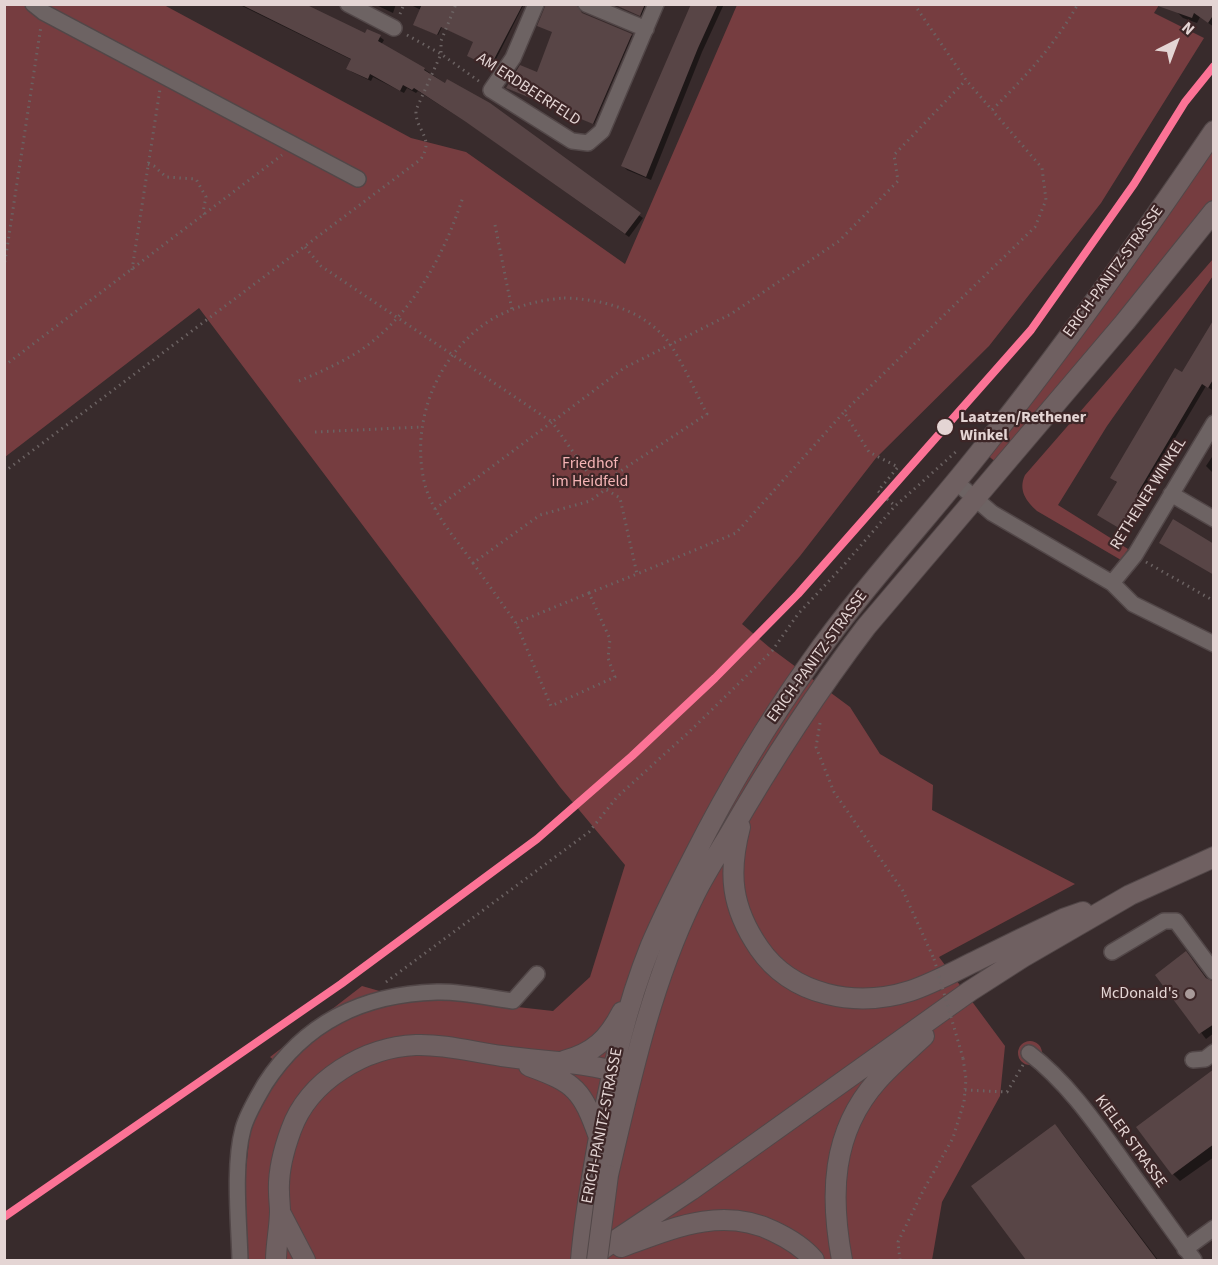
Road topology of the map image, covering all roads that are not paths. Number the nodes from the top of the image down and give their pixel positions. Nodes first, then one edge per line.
1 (348, 4) edge
2 (536, 4) edge
3 (586, 4) edge
4 (656, 4) edge
5 (38, 8) edge
6 (394, 28) road end
7 (646, 29) junction
8 (1214, 131) edge
9 (358, 179) dead end
10 (1214, 212) edge
11 (1214, 423) edge
12 (956, 482) junction
13 (1171, 494) junction
14 (976, 499) junction
15 (1214, 519) edge
16 (1112, 583) junction
17 (1214, 644) edge
18 (746, 805) junction
19 (1214, 857) edge
20 (1130, 895) junction
21 (1112, 952) dead end
22 (1214, 972) edge
23 (537, 974) dead end
24 (638, 981) junction
25 (970, 991) junction
26 (1214, 1052) edge
27 (1029, 1053) road end
28 (501, 1056) junction
29 (1192, 1060) dead end
30 (558, 1062) junction
31 (612, 1070) junction
32 (631, 1076) junction
33 (599, 1138) junction
34 (280, 1212) junction
35 (1214, 1228) edge
36 (1190, 1255) edge
37 (240, 1260) edge
38 (276, 1260) edge
39 (305, 1260) edge
40 (588, 1260) edge
41 (814, 1260) edge
42 (842, 1260) edge

1 - 6 street
2 - 7 street, AM ERDBEERFELD
3 - 7 street
4 - 7 street, AM ERDBEERFELD
5 - 9 street
8 - 12 main road, ERICH-PANITZ-STRASSE
10 - 14 main road, ERICH-PANITZ-STRASSE
11 - 13 street, RETHENER WINKEL
12 - 14 street
12 - 24 main road, ERICH-PANITZ-STRASSE
13 - 15 street
13 - 16 street, RETHENER WINKEL
14 - 16 street
14 - 18 main road, ERICH-PANITZ-STRASSE
16 - 17 street
18 - 20 main road
18 - 32 main road, ERICH-PANITZ-STRASSE
19 - 20 main road
20 - 25 main road
21 - 22 street
23 - 37 street
24 - 30 main road
24 - 31 main road, ERICH-PANITZ-STRASSE
25 - 40 main road
25 - 42 main road
26 - 29 street
27 - 36 street, KIELER STRASSE
28 - 30 main road
28 - 33 main road
28 - 34 main road
30 - 31 main road
31 - 32 main road
31 - 33 main road, ERICH-PANITZ-STRASSE
32 - 40 main road, ERICH-PANITZ-STRASSE, bridge
33 - 40 main road, ERICH-PANITZ-STRASSE
34 - 38 main road
34 - 39 main road
35 - 36 street
40 - 41 main road

